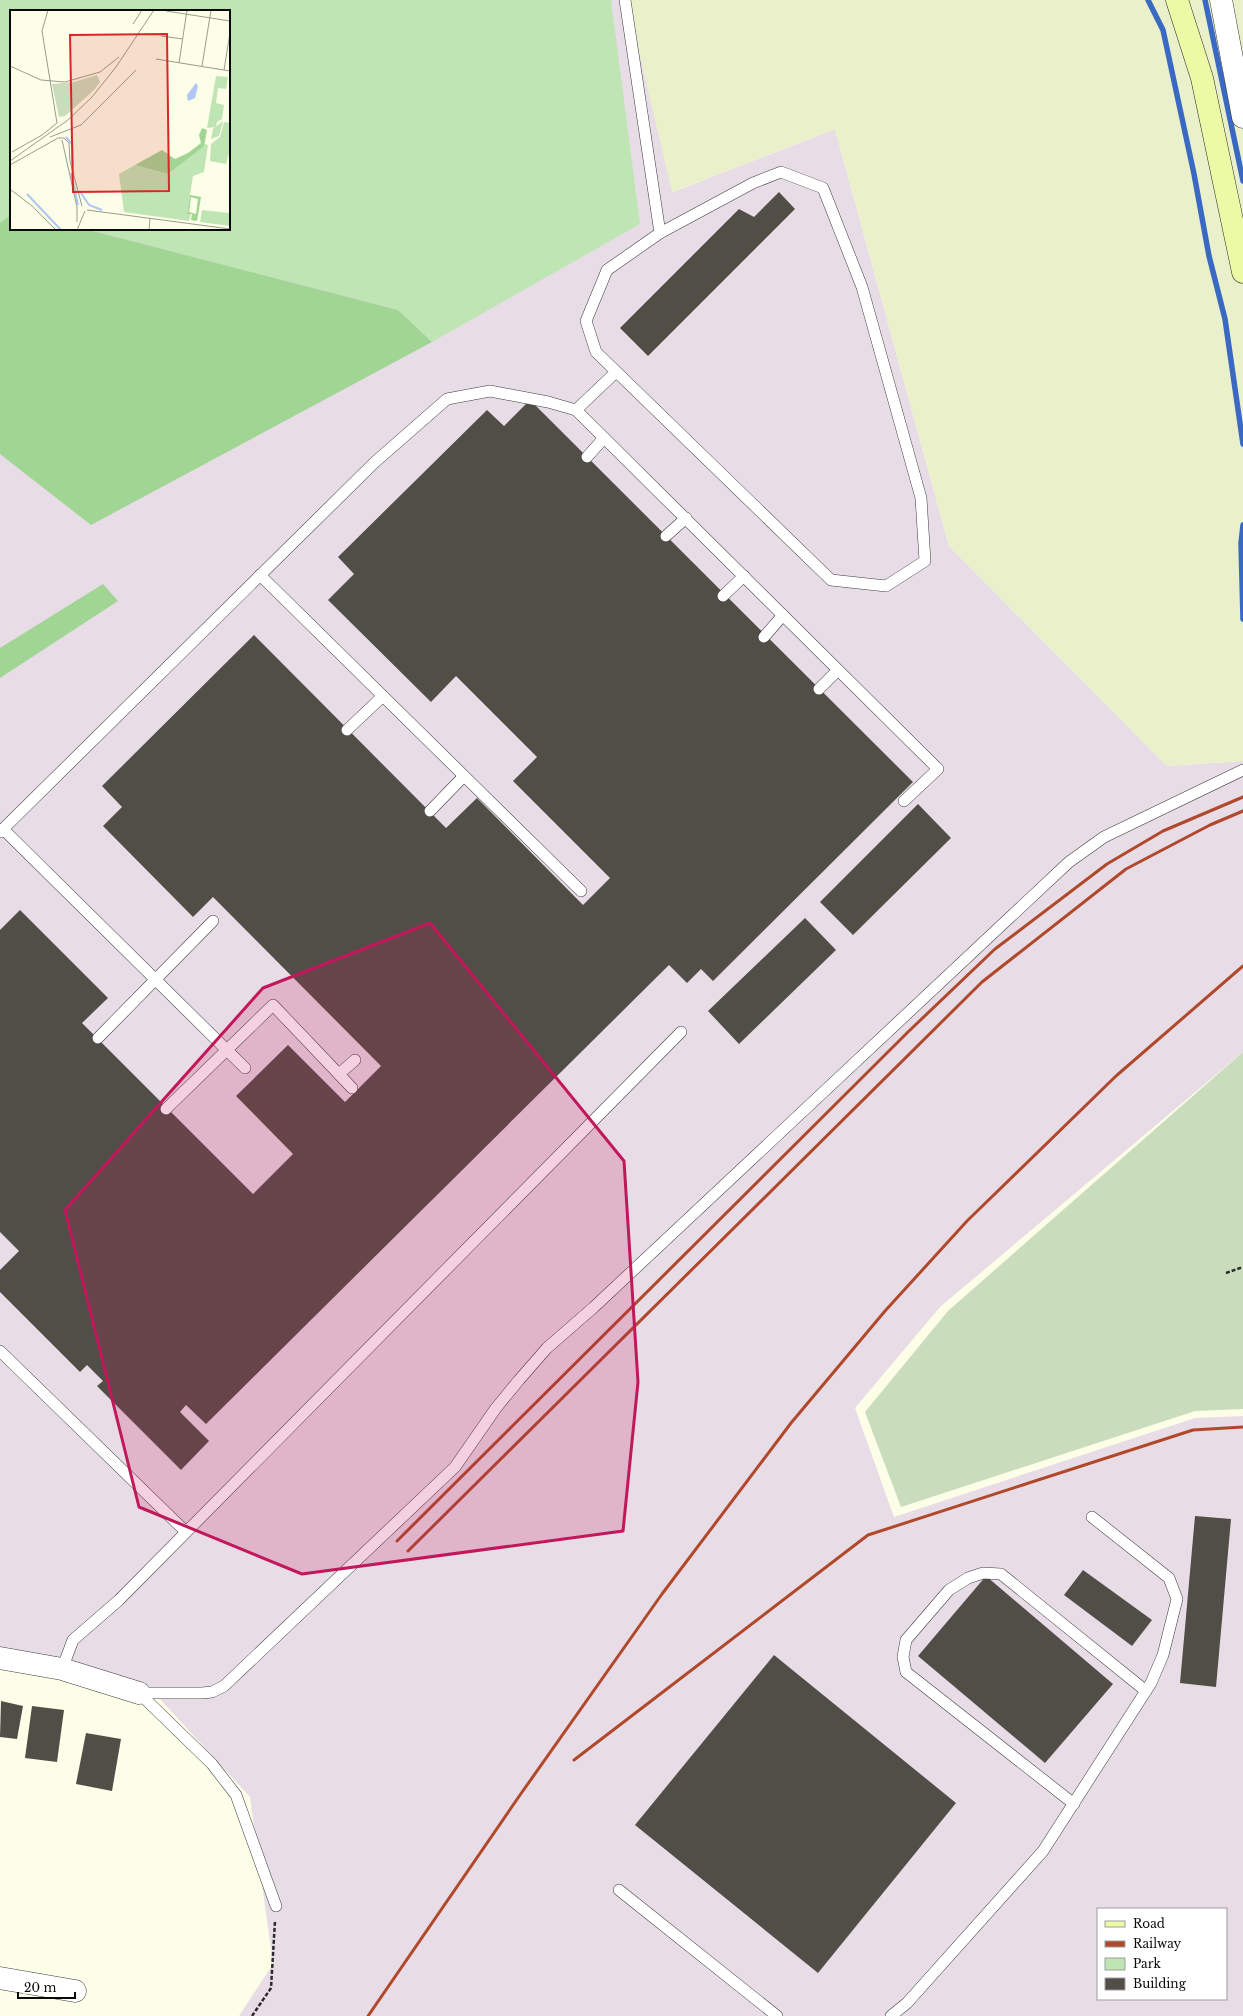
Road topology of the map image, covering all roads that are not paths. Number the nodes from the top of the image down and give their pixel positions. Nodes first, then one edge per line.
1 (625, 0) edge
2 (1178, 0) edge
3 (1221, 0) edge
4 (1243, 117) edge
5 (660, 233) junction
6 (1243, 272) edge
7 (616, 372) junction
8 (576, 410) junction
9 (604, 438) junction
10 (587, 456) dead end
11 (686, 518) junction
12 (666, 536) dead end
13 (260, 575) junction
14 (744, 576) junction
15 (723, 596) dead end
16 (783, 615) junction
17 (764, 637) dead end
18 (838, 670) junction
19 (819, 689) dead end
20 (383, 696) junction
21 (347, 730) dead end
22 (1243, 770) edge
23 (464, 776) junction
24 (904, 801) dead end
25 (430, 811) dead end
26 (1, 830) edge
27 (581, 891) dead end
28 (213, 921) dead end
29 (156, 980) junction
30 (681, 1032) dead end
31 (98, 1038) dead end
32 (226, 1049) junction
33 (355, 1060) dead end
34 (245, 1068) dead end
35 (339, 1074) junction
36 (352, 1088) dead end
37 (166, 1109) dead end
38 (0, 1351) edge
39 (1092, 1517) dead end
40 (186, 1532) junction
41 (0, 1658) edge
42 (62, 1669) junction
43 (1146, 1691) junction
44 (139, 1694) junction
45 (1074, 1804) junction
46 (619, 1890) dead end
47 (276, 1906) road end
48 (0, 1978) edge
49 (75, 1990) dead end
50 (777, 2016) edge
51 (891, 2016) edge

1 - 5 lane
2 - 6 main road
3 - 4 street
5 - 7 lane
5 - 7 lane
7 - 8 lane
8 - 9 lane
8 - 13 lane
9 - 10 lane
9 - 11 lane
11 - 12 lane
11 - 14 lane
13 - 20 lane
13 - 26 lane
14 - 15 lane
14 - 16 lane
16 - 17 lane
16 - 18 lane
18 - 19 lane
18 - 24 lane
20 - 21 lane
20 - 23 lane
22 - 44 lane
23 - 25 lane
23 - 27 lane
26 - 29 lane
28 - 29 lane
29 - 31 lane
29 - 32 lane
30 - 40 lane
32 - 34 lane
32 - 35 lane
32 - 37 lane
33 - 35 lane
35 - 36 lane
38 - 40 lane
39 - 43 lane
40 - 42 lane
41 - 42 street
42 - 44 street
43 - 45 lane
43 - 45 lane
44 - 47 lane
45 - 51 lane
46 - 50 lane
48 - 49 street

